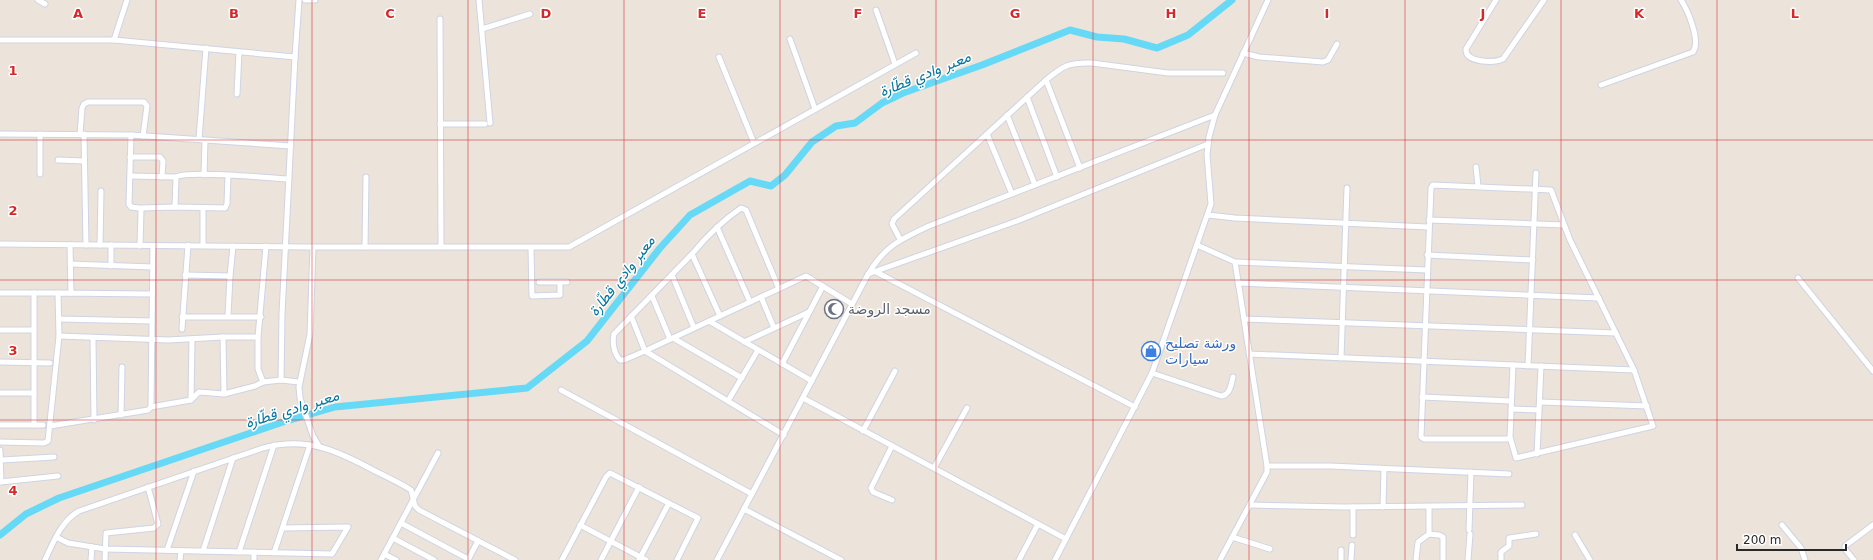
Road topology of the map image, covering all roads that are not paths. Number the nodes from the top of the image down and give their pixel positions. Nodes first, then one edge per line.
1 (38, 0) edge
2 (127, 0) edge
3 (299, 0) edge
4 (305, 0) edge
5 (315, 0) edge
6 (479, 0) edge
7 (1268, 0) edge
8 (1496, 0) edge
9 (1544, 0) edge
10 (1681, 0) edge
11 (45, 4) dead end
12 (876, 10) dead end
13 (530, 14) dead end
14 (440, 19) dead end
15 (482, 29) junction
16 (790, 39) dead end
17 (0, 40) edge
18 (114, 40) junction
19 (1337, 44) dead end
20 (206, 48) junction
21 (239, 52) junction
22 (916, 53) dead end
23 (1243, 53) junction
24 (295, 57) junction
25 (719, 57) dead end
26 (896, 64) junction
27 (1223, 73) dead end
28 (1046, 80) junction
29 (1602, 84) dead end
30 (237, 94) dead end
31 (1027, 98) junction
32 (815, 109) junction
33 (1007, 115) junction
34 (1215, 115) junction
35 (440, 124) junction
36 (0, 134) edge
37 (40, 134) junction
38 (82, 134) junction
39 (987, 134) junction
40 (131, 135) junction
41 (143, 136) junction
42 (199, 139) junction
43 (205, 140) junction
44 (754, 143) junction
45 (1208, 144) junction
46 (291, 146) junction
47 (130, 157) junction
48 (58, 160) dead end
49 (84, 160) junction
50 (1476, 167) dead end
51 (1080, 168) junction
52 (1536, 173) dead end
53 (40, 174) dead end
54 (204, 175) junction
55 (130, 176) junction
56 (228, 176) junction
57 (162, 177) junction
58 (176, 177) junction
59 (366, 177) dead end
60 (1057, 177) junction
61 (289, 179) junction
62 (1035, 185) junction
63 (1478, 186) junction
64 (1347, 188) dead end
65 (1536, 188) junction
66 (101, 191) dead end
67 (1012, 194) junction
68 (175, 207) junction
69 (141, 208) junction
70 (204, 208) junction
71 (1208, 215) junction
72 (1429, 220) junction
73 (1346, 223) junction
74 (1534, 224) junction
75 (1564, 225) junction
76 (717, 227) junction
77 (1428, 227) junction
78 (900, 239) junction
79 (0, 244) edge
80 (70, 245) junction
81 (86, 245) junction
82 (100, 245) junction
83 (111, 245) junction
84 (1197, 245) junction
85 (140, 246) junction
86 (153, 246) junction
87 (188, 246) junction
88 (203, 246) junction
89 (233, 246) junction
90 (266, 246) junction
91 (286, 246) junction
92 (313, 247) junction
93 (365, 247) junction
94 (441, 247) junction
95 (531, 248) junction
96 (692, 254) junction
97 (1427, 255) junction
98 (1533, 260) junction
99 (1235, 262) junction
100 (70, 264) junction
101 (111, 266) junction
102 (1344, 266) junction
103 (153, 267) junction
104 (1427, 270) junction
105 (876, 272) junction
106 (868, 274) junction
107 (185, 275) junction
108 (672, 275) junction
109 (230, 276) junction
110 (1798, 278) dead end
111 (539, 282) dead end
112 (560, 282) junction
113 (567, 282) dead end
114 (1238, 283) junction
115 (823, 286) junction
116 (1343, 287) junction
117 (779, 289) junction
118 (1426, 290) junction
119 (71, 292) junction
120 (0, 293) edge
121 (34, 293) junction
122 (58, 293) junction
123 (152, 294) junction
124 (1531, 295) junction
125 (652, 296) junction
126 (761, 297) junction
127 (1599, 298) junction
128 (750, 302) junction
129 (852, 304) junction
130 (809, 312) junction
131 (228, 316) junction
132 (631, 316) junction
133 (720, 316) junction
134 (261, 317) junction
135 (182, 318) junction
136 (59, 319) junction
137 (1244, 319) junction
138 (152, 320) junction
139 (709, 321) junction
140 (1342, 323) junction
141 (1425, 326) junction
142 (694, 328) junction
143 (774, 328) junction
144 (182, 329) dead end
145 (0, 330) edge
146 (34, 330) junction
147 (1530, 330) junction
148 (1616, 333) junction
149 (59, 336) junction
150 (223, 337) junction
151 (258, 338) junction
152 (93, 339) junction
153 (192, 339) junction
154 (672, 339) junction
155 (152, 340) junction
156 (744, 342) junction
157 (758, 350) junction
158 (644, 351) junction
159 (1250, 354) junction
160 (1340, 358) junction
161 (0, 362) edge
162 (34, 362) junction
163 (50, 362) dead end
164 (1423, 362) junction
165 (782, 364) junction
166 (1513, 365) junction
167 (122, 366) dead end
168 (1528, 366) junction
169 (1541, 366) junction
170 (1634, 370) junction
171 (894, 371) dead end
172 (1873, 371) edge
173 (1152, 373) junction
174 (1233, 377) dead end
175 (742, 378) junction
176 (281, 380) junction
177 (812, 381) junction
178 (263, 382) junction
179 (299, 382) junction
180 (561, 390) dead end
181 (0, 393) edge
182 (34, 393) junction
183 (224, 394) junction
184 (1422, 397) junction
185 (803, 398) junction
186 (191, 400) junction
187 (728, 401) junction
188 (1512, 401) junction
189 (1540, 402) junction
190 (1647, 406) junction
191 (151, 407) junction
192 (1135, 407) junction
193 (967, 408) dead end
194 (1511, 409) junction
195 (1539, 410) junction
196 (121, 415) junction
197 (94, 420) junction
198 (0, 425) edge
199 (34, 425) junction
200 (43, 426) dead end
201 (50, 426) junction
202 (863, 431) junction
203 (784, 435) junction
204 (313, 436) junction
205 (1510, 439) junction
206 (0, 442) edge
207 (308, 444) junction
208 (274, 445) junction
209 (320, 446) junction
210 (892, 446) junction
211 (0, 450) edge
212 (438, 453) dead end
213 (1537, 454) junction
214 (54, 457) dead end
215 (233, 458) junction
216 (2, 460) junction
217 (1267, 466) junction
218 (934, 468) junction
219 (1384, 469) junction
220 (194, 471) junction
221 (1471, 472) junction
222 (1509, 474) dead end
223 (58, 476) dead end
224 (1, 482) edge
225 (148, 487) junction
226 (639, 487) junction
227 (752, 494) junction
228 (414, 499) junction
229 (892, 500) dead end
230 (669, 503) junction
231 (1250, 505) junction
232 (1522, 505) dead end
233 (1353, 507) junction
234 (1383, 507) junction
235 (1429, 507) junction
236 (1470, 507) junction
237 (744, 509) junction
238 (401, 523) junction
239 (1038, 524) junction
240 (580, 525) junction
241 (1782, 525) dead end
242 (1872, 527) edge
243 (282, 528) junction
244 (1429, 534) junction
245 (1536, 534) dead end
246 (1353, 535) dead end
247 (1576, 535) dead end
248 (1232, 537) junction
249 (56, 538) junction
250 (393, 538) junction
251 (1066, 539) junction
252 (478, 541) junction
253 (611, 541) junction
254 (1352, 545) dead end
255 (92, 547) junction
256 (105, 549) junction
257 (1270, 549) dead end
258 (167, 550) junction
259 (1341, 550) dead end
260 (181, 551) junction
261 (203, 551) junction
262 (239, 552) junction
263 (254, 552) junction
264 (274, 553) junction
265 (384, 554) junction
266 (640, 558) edge
267 (45, 560) edge
268 (91, 560) edge
269 (105, 560) edge
270 (180, 560) edge
271 (254, 560) edge
272 (381, 560) edge
273 (396, 560) edge
274 (434, 560) edge
275 (468, 560) edge
276 (515, 560) edge
277 (562, 560) edge
278 (601, 560) edge
279 (646, 560) edge
280 (676, 560) edge
281 (717, 560) edge
282 (841, 560) edge
283 (1019, 560) edge
284 (1055, 560) edge
285 (1220, 560) edge
286 (1341, 560) edge
287 (1351, 560) edge
288 (1416, 560) edge
289 (1443, 560) edge
290 (1468, 560) edge
291 (1501, 560) edge
292 (1590, 560) edge
293 (1805, 560) edge
294 (1854, 560) edge

1 - 11 street
2 - 18 street
3 - 24 street
4 - 5 street
6 - 15 street
7 - 23 street
8 - 9 street
10 - 29 street
12 - 26 street
13 - 15 street
14 - 35 street
15 - 35 street
16 - 32 street
17 - 18 street
18 - 20 street
19 - 23 street
20 - 21 street
20 - 42 street
21 - 24 street
21 - 30 street
22 - 26 street
23 - 34 street
24 - 46 street
25 - 44 street
26 - 32 street
27 - 28 street
28 - 31 street
28 - 51 street
31 - 33 street
31 - 60 street
32 - 44 street
33 - 39 street
33 - 62 street
34 - 45 street
34 - 51 street
35 - 94 street
36 - 37 street
37 - 38 street
37 - 53 street
38 - 40 street
38 - 41 street
38 - 49 street
39 - 67 street
39 - 78 street
40 - 41 street
40 - 47 street
41 - 42 street
42 - 43 street
43 - 46 street
43 - 54 street
44 - 95 street
45 - 71 street
45 - 105 street
46 - 61 street
47 - 55 street
47 - 57 street
48 - 49 street
49 - 81 street
50 - 63 street
51 - 60 street
52 - 65 street
54 - 56 street
54 - 58 street
55 - 57 street
55 - 69 street
56 - 61 street
56 - 70 street
57 - 58 street
58 - 68 street
59 - 93 street
60 - 62 street
61 - 91 street
62 - 67 street
63 - 65 street
63 - 72 street
64 - 73 street
65 - 74 street
65 - 75 street
66 - 82 street
67 - 78 street
68 - 69 street
68 - 70 street
69 - 85 street
70 - 88 street
71 - 73 street
71 - 84 street
72 - 74 street
72 - 77 street
73 - 77 street
73 - 102 street
74 - 75 street
74 - 98 street
75 - 127 street
76 - 96 street
76 - 117 street
76 - 128 street
77 - 97 street
78 - 106 street
79 - 80 street
80 - 81 street
80 - 100 street
81 - 82 street
82 - 83 street
83 - 85 street
83 - 101 street
84 - 99 street
84 - 173 street
85 - 86 street
86 - 87 street
86 - 103 street
87 - 88 street
87 - 107 street
88 - 89 street
89 - 90 street
89 - 109 street
90 - 91 street
90 - 134 street
91 - 92 street
91 - 176 street
92 - 93 street
92 - 179 street
93 - 94 street
94 - 95 street
95 - 112 street
96 - 108 street
96 - 133 street
97 - 98 street
97 - 104 street
98 - 124 street
99 - 102 street
99 - 114 street
100 - 101 street
100 - 119 street
101 - 103 street
102 - 104 street
102 - 116 street
103 - 123 street
104 - 118 street
105 - 106 street
105 - 192 street
106 - 129 street
107 - 109 street
107 - 135 street
108 - 125 street
108 - 142 street
109 - 131 street
110 - 172 street
111 - 112 street
112 - 113 street
114 - 116 street
114 - 137 street
115 - 117 street
115 - 129 street
115 - 130 street
116 - 118 street
116 - 140 street
117 - 126 street
118 - 124 street
118 - 141 street
119 - 122 street
119 - 123 street
120 - 121 street
121 - 122 street
121 - 146 street
122 - 136 street
123 - 138 street
124 - 127 street
124 - 147 street
125 - 132 street
125 - 154 street
126 - 128 street
126 - 143 street
127 - 148 street
128 - 133 street
129 - 177 street
130 - 143 street
130 - 165 street
131 - 134 street
131 - 135 street
132 - 158 street
132 - 158 street
133 - 139 street
134 - 151 street
135 - 144 street
136 - 138 street
136 - 149 street
137 - 140 street
137 - 159 street
138 - 155 street
139 - 142 street
139 - 156 street
140 - 141 street
140 - 160 street
141 - 147 street
141 - 164 street
142 - 154 street
143 - 156 street
145 - 146 street
146 - 162 street
147 - 148 street
147 - 168 street
148 - 170 street
149 - 152 street
149 - 201 street
150 - 151 street
150 - 153 street
150 - 183 street
151 - 178 street
152 - 155 street
152 - 197 street
153 - 155 street
153 - 186 street
154 - 158 street
154 - 175 street
155 - 191 street
156 - 157 street
157 - 165 street
157 - 175 street
158 - 187 street
159 - 160 street
159 - 217 street
160 - 164 street
161 - 162 street
162 - 163 street
162 - 182 street
164 - 166 street
164 - 184 street
165 - 177 street
166 - 168 street
166 - 188 street
167 - 196 street
168 - 169 street
169 - 170 street
169 - 189 street
170 - 190 street
171 - 202 street
173 - 174 street
173 - 192 street
175 - 187 street
176 - 178 street
176 - 179 street
177 - 185 street
178 - 183 street
179 - 204 street
180 - 227 street
181 - 182 street
182 - 199 street
183 - 186 street
184 - 188 street
184 - 205 street
185 - 202 street
185 - 203 street
186 - 191 street
187 - 203 street
188 - 194 street
189 - 190 street
189 - 195 street
190 - 213 street
191 - 196 street
192 - 251 street
193 - 218 street
194 - 195 street
194 - 205 street
195 - 213 street
196 - 197 street
197 - 201 street
198 - 199 street
199 - 200 street
201 - 206 street
202 - 210 street
203 - 227 street
204 - 207 street
204 - 209 street
205 - 213 street
207 - 208 street
207 - 209 street
207 - 243 street
208 - 215 street
208 - 262 street
209 - 228 street
210 - 218 street
210 - 229 street
211 - 216 street
212 - 228 street
214 - 216 street
215 - 220 street
215 - 261 street
216 - 224 street
217 - 219 street
217 - 231 street
218 - 239 street
219 - 221 street
219 - 234 street
220 - 225 street
220 - 258 street
221 - 222 street
221 - 236 street
223 - 224 street
225 - 249 street
225 - 256 street
226 - 230 street
226 - 240 street
226 - 253 street
227 - 237 street
228 - 238 street
228 - 252 street
230 - 266 street
230 - 280 street
231 - 233 street
231 - 248 street
232 - 236 street
233 - 234 street
233 - 246 street
234 - 235 street
235 - 236 street
235 - 244 street
236 - 290 street
237 - 281 street
237 - 282 street
238 - 250 street
238 - 275 street
239 - 251 street
239 - 283 street
240 - 253 street
240 - 277 street
241 - 293 street
242 - 294 street
243 - 264 street
243 - 264 street
244 - 288 street
244 - 289 street
245 - 291 street
247 - 292 street
248 - 257 street
248 - 285 street
249 - 255 street
249 - 267 street
250 - 265 street
250 - 274 street
251 - 284 street
252 - 275 street
252 - 276 street
253 - 266 street
253 - 278 street
254 - 287 street
255 - 256 street
255 - 268 street
256 - 258 street
256 - 269 street
258 - 260 street
259 - 286 street
260 - 261 street
260 - 270 street
261 - 262 street
262 - 263 street
263 - 264 street
263 - 271 street
265 - 272 street
265 - 273 street
266 - 279 street

